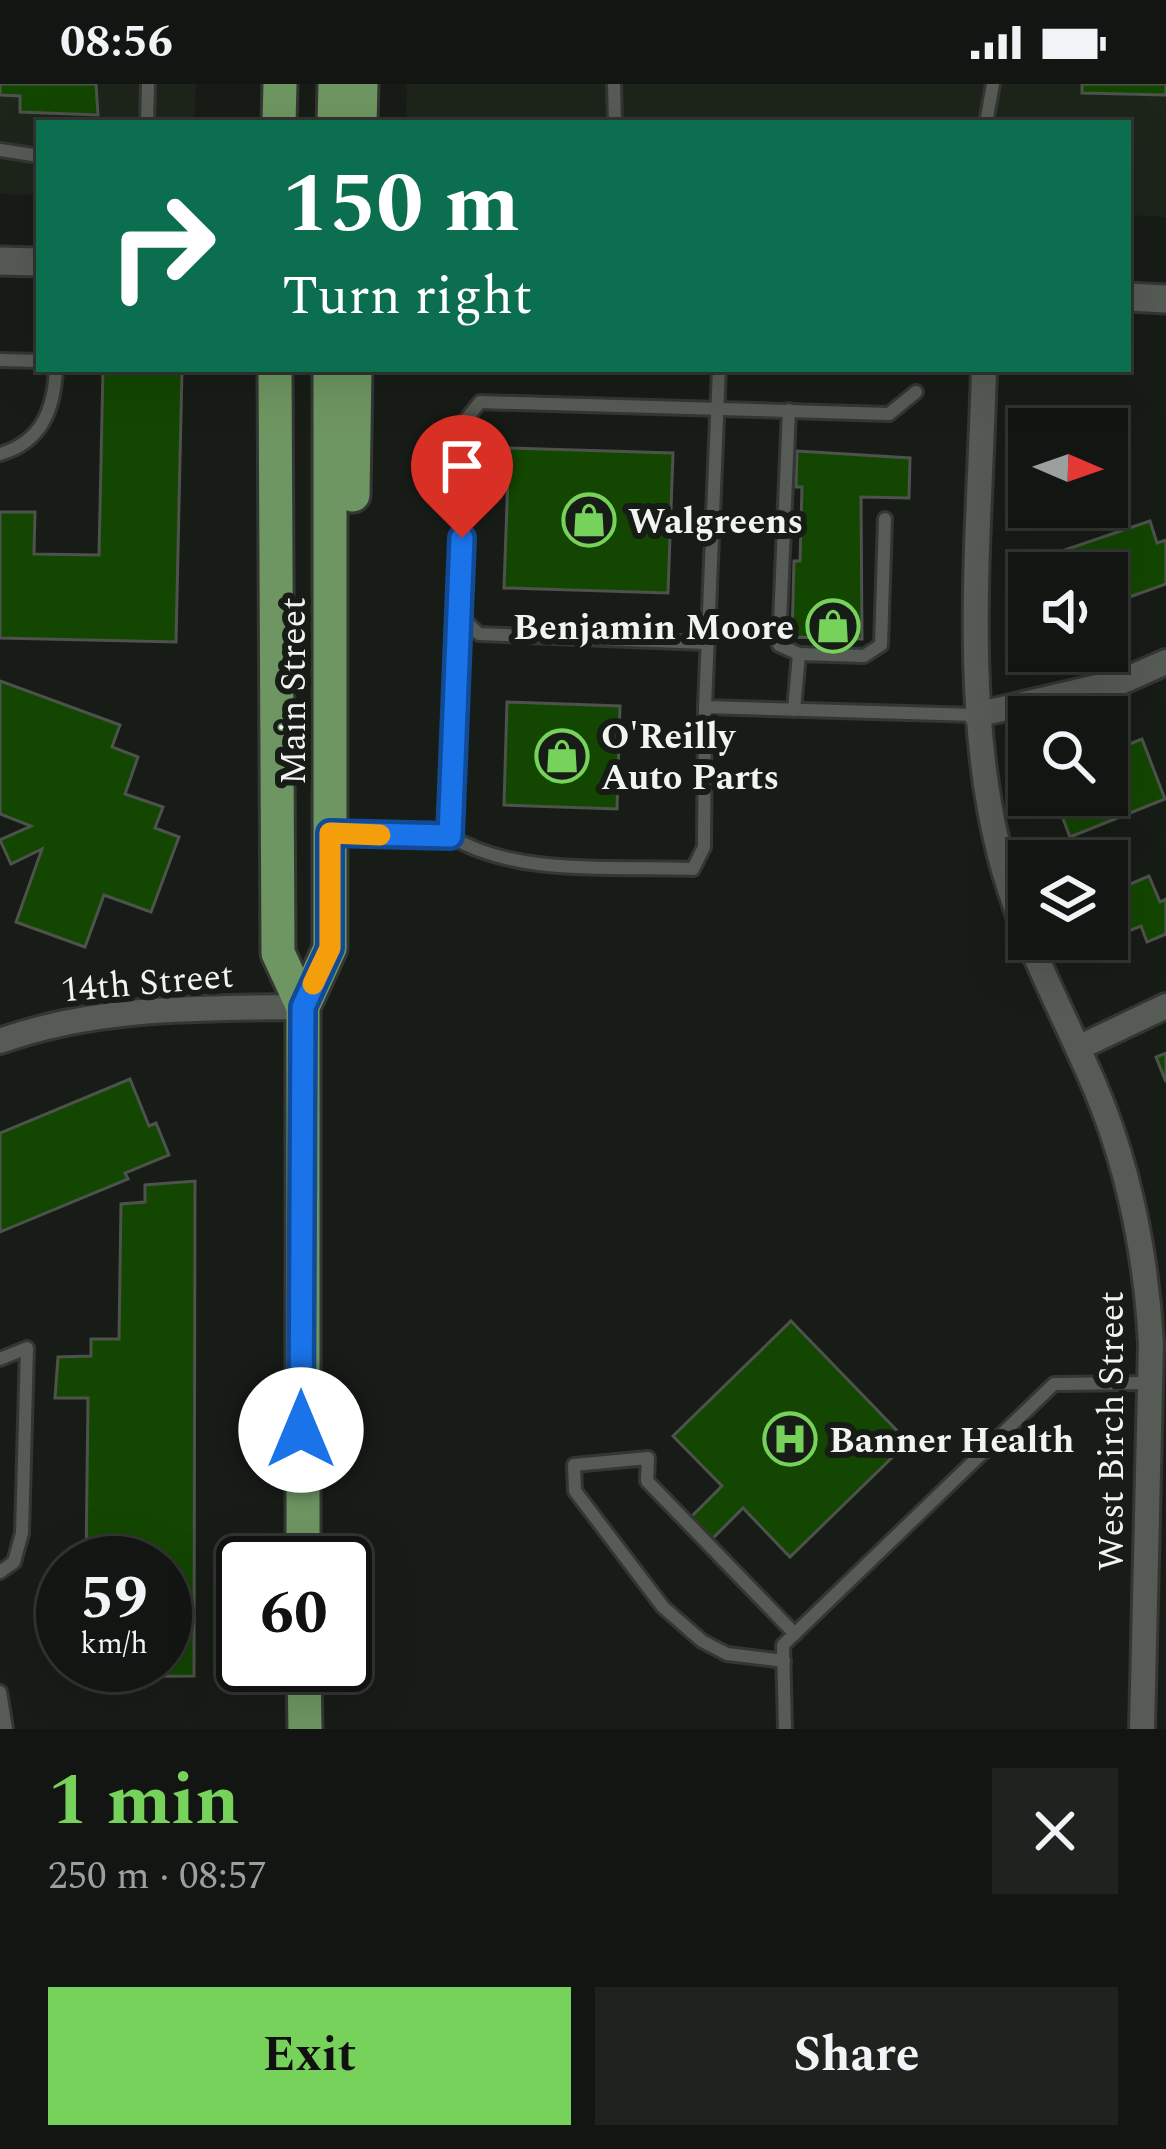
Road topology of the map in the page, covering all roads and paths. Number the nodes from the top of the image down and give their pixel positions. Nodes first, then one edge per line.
1 (148, 84) edge
2 (280, 84) edge
3 (335, 84) edge
4 (361, 84) edge
5 (614, 84) edge
6 (993, 84) edge
7 (147, 120) edge
8 (279, 120) edge
9 (334, 120) edge
10 (360, 120) edge
11 (615, 120) edge
12 (987, 120) edge
13 (0, 150) edge
14 (36, 156) edge
15 (0, 261) edge
16 (36, 262) edge
17 (1131, 297) edge
18 (1166, 298) edge
19 (0, 360) edge
20 (36, 362) edge
21 (56, 372) edge
22 (275, 372) edge
23 (330, 372) edge
24 (355, 372) edge
25 (719, 372) edge
26 (984, 372) edge
27 (916, 392) dead end
28 (717, 408) junction
29 (789, 410) junction
30 (0, 454) edge
31 (885, 520) dead end
32 (460, 616) junction
33 (332, 633) junction
34 (706, 643) junction
35 (799, 654) junction
36 (1166, 662) edge
37 (706, 707) junction
38 (794, 710) junction
39 (976, 716) junction
40 (330, 833) junction
41 (450, 836) junction
42 (1166, 1006) edge
43 (303, 1007) junction
44 (0, 1041) edge
45 (1078, 1048) junction
46 (0, 1359) edge
47 (1158, 1383) edge
48 (303, 1536) edge
49 (0, 1572) edge
50 (795, 1634) junction
51 (784, 1661) junction
52 (0, 1692) edge
53 (304, 1692) edge
54 (5, 1729) edge
55 (305, 1729) edge
56 (785, 1729) edge
57 (1142, 1729) edge

1 - 7 lane
2 - 8 main road
3 - 9 main road
4 - 10 main road
5 - 11 lane
6 - 12 lane
13 - 14 lane
15 - 16 street
17 - 18 street
19 - 20 lane
21 - 30 lane
22 - 43 main road, Main Street
23 - 33 main road, Main Street
24 - 33 main road
25 - 28 lane
26 - 39 street, West Birch Street
27 - 29 lane
28 - 29 lane
28 - 32 lane
28 - 34 lane
29 - 35 lane
31 - 35 lane
32 - 34 lane
32 - 41 lane
33 - 40 main road, Main Street
34 - 37 lane
35 - 38 lane
36 - 39 street
37 - 38 lane
37 - 41 lane
38 - 39 lane
39 - 45 street, West Birch Street
40 - 41 lane
40 - 43 main road, Main Street
42 - 45 street
43 - 44 street, 14th Street
43 - 48 main road, Main Street
45 - 47 street, West Birch Street
46 - 49 lane
47 - 50 lane
47 - 57 street, West Birch Street
50 - 51 lane
50 - 51 lane
51 - 56 lane
52 - 54 lane
53 - 55 main road

